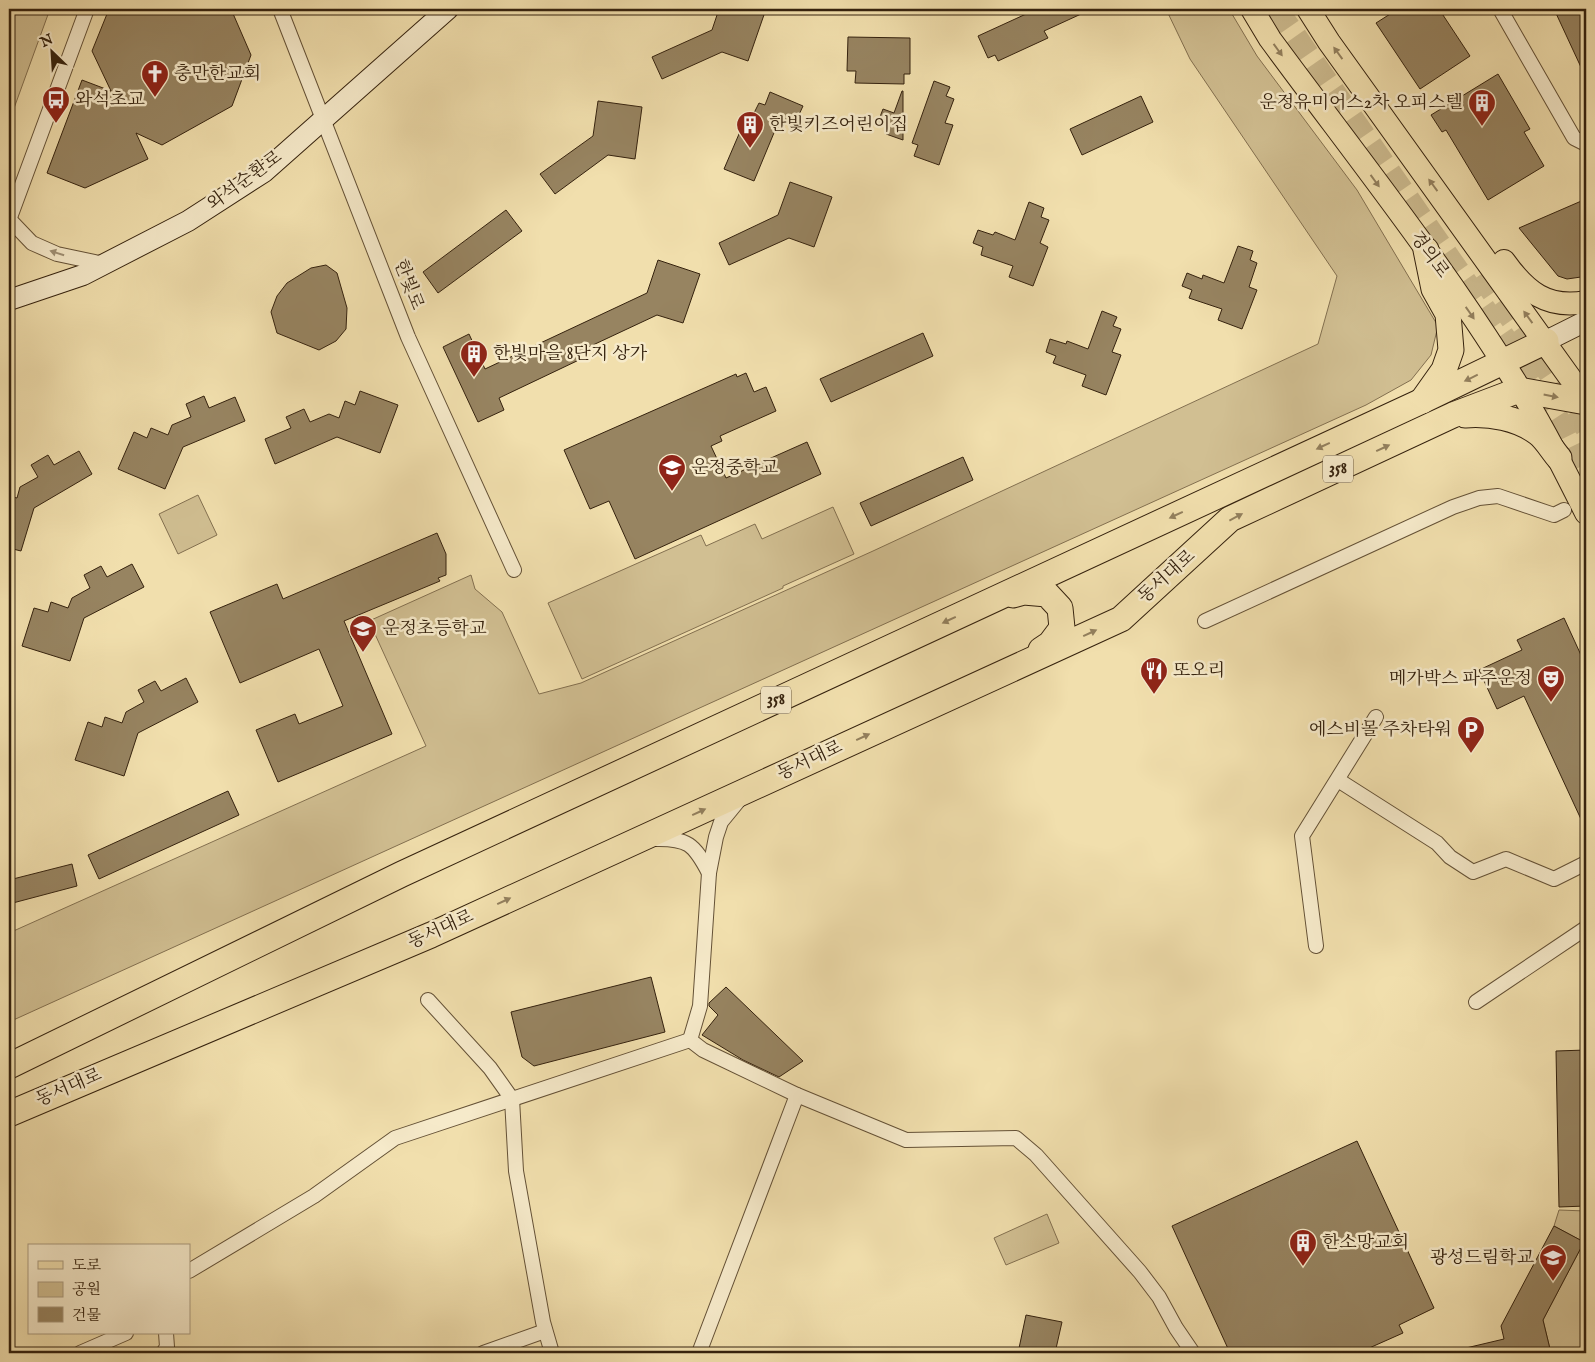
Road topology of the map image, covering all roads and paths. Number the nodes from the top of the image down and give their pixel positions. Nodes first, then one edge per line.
1 (87, 9) edge
2 (280, 9) edge
3 (448, 9) edge
4 (1252, 9) edge
5 (1308, 9) edge
6 (1500, 9) edge
7 (323, 119) junction
8 (1586, 144) edge
9 (9, 219) edge
10 (1466, 230) junction
11 (1426, 250) junction
12 (104, 264) junction
13 (9, 300) edge
14 (1586, 302) edge
15 (1586, 321) edge
16 (1546, 341) junction
17 (1503, 362) junction
18 (1519, 390) junction
19 (1422, 401) junction
20 (1586, 401) edge
21 (1453, 415) junction
22 (1559, 458) junction
23 (1586, 478) edge
24 (1586, 497) edge
25 (1564, 510) dead end
26 (1586, 513) edge
27 (514, 570) dead end
28 (978, 607) junction
29 (1205, 621) dead end
30 (1005, 672) junction
31 (1376, 717) dead end
32 (1338, 780) junction
33 (760, 784) junction
34 (617, 850) junction
35 (1586, 863) edge
36 (709, 873) junction
37 (402, 874) junction
38 (1586, 928) edge
39 (431, 935) junction
40 (1316, 946) dead end
41 (428, 1000) dead end
42 (1476, 1002) dead end
43 (690, 1040) junction
44 (9, 1049) edge
45 (9, 1066) edge
46 (797, 1095) junction
47 (512, 1098) junction
48 (9, 1114) edge
49 (9, 1133) edge
50 (190, 1271) edge
51 (545, 1330) junction
52 (124, 1334) edge
53 (166, 1334) edge
54 (80, 1353) edge
55 (163, 1353) edge
56 (483, 1353) edge
57 (552, 1353) edge
58 (699, 1353) edge
59 (1193, 1353) edge

1 - 9 street
2 - 7 street, 한빛로
3 - 7 street, 와석순환로
4 -> 11 main road, 경의로
10 -> 5 main road
6 - 8 street
7 - 12 street, 와석순환로
7 - 27 street, 한빛로
12 -> 9 street
10 - 14 main road
16 -> 10 main road
11 -> 17 main road, 경의로
11 - 19 highway
12 - 13 street, 와석순환로
15 - 16 street
16 - 17 highway, 358
16 - 20 main road
17 - 18 main road, 경의로
17 -> 19 highway, 358
18 -> 20 highway
18 - 21 highway, 동서대로 / 358
18 - 22 main road, 경의로
19 -> 28 highway, 358
21 - 22 highway
30 -> 21 highway, 동서대로 / 358
22 - 26 main road, 경의로
23 - 24 main road
25 - 29 street
28 - 30 highway
28 -> 37 highway, 358
33 -> 30 highway, 동서대로 / 358
31 - 32 street
32 - 35 street
32 - 40 street
34 -> 33 highway, 동서대로 / 358
33 - 36 street
34 - 36 street
39 -> 34 highway, 동서대로 / 358
36 - 43 street
37 - 44 highway
37 - 45 highway, 358
38 - 42 street
39 - 48 highway, 동서대로 / 358
39 - 49 highway
41 - 47 street
43 - 46 street
43 - 47 street
46 - 58 street
46 - 59 street
47 - 50 street
47 - 51 street
51 - 56 street
51 - 57 street
52 - 54 street
53 - 55 street

